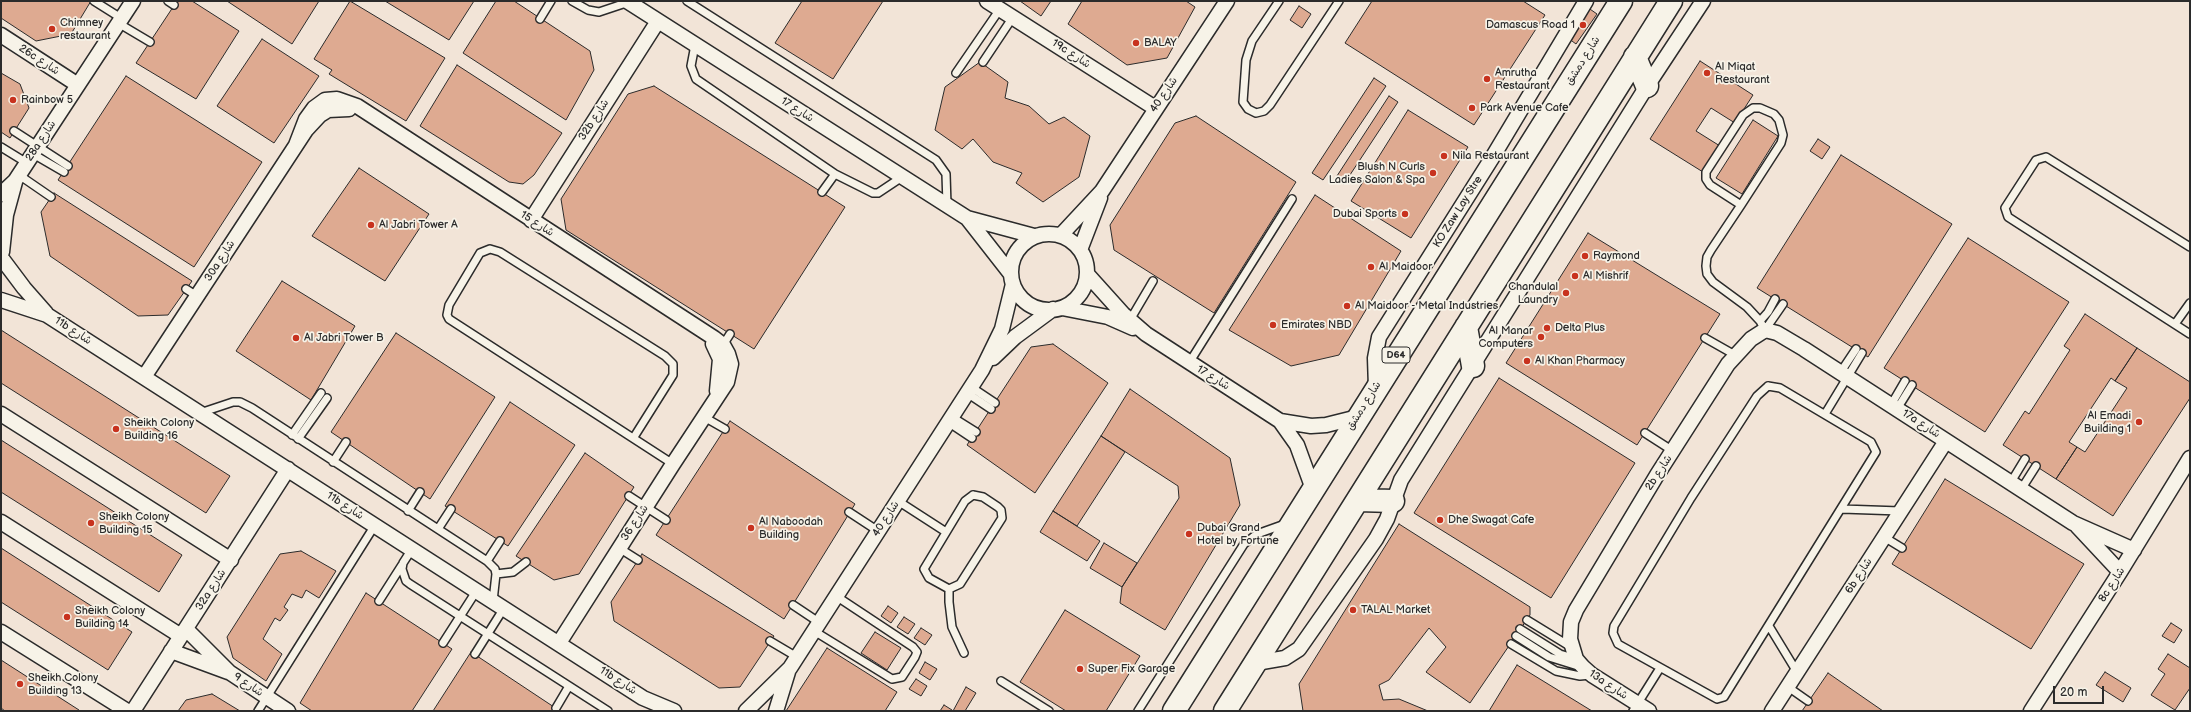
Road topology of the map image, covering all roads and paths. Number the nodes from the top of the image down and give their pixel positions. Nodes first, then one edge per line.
1 (94, 1) edge
2 (133, 1) edge
3 (550, 1) edge
4 (572, 1) edge
5 (687, 1) edge
6 (987, 1) edge
7 (1227, 1) edge
8 (1279, 1) edge
9 (1339, 1) edge
10 (1586, 1) edge
11 (1621, 1) edge
12 (1671, 1) edge
13 (1703, 1) edge
14 (628, 2) edge
15 (1000, 9) junction
16 (1013, 17) junction
17 (540, 18) dead end
18 (120, 21) junction
19 (658, 21) junction
20 (1, 35) edge
21 (150, 42) dead end
22 (695, 44) junction
23 (1635, 57) junction
24 (983, 62) dead end
25 (956, 72) dead end
26 (78, 85) junction
27 (1647, 86) junction
28 (1155, 108) junction
29 (14, 131) dead end
30 (296, 145) joint
31 (1, 147) edge
32 (32, 154) junction
33 (66, 169) dead end
34 (835, 174) junction
35 (902, 177) junction
36 (17, 178) junction
37 (1102, 191) junction
38 (822, 192) dead end
39 (1, 194) edge
40 (51, 197) dead end
41 (1292, 199) dead end
42 (947, 205) junction
43 (1741, 205) junction
44 (967, 218) junction
45 (531, 220) junction
46 (1061, 235) junction
47 (1034, 236) junction
48 (2190, 247) edge
49 (1080, 250) junction
50 (2, 259) edge
51 (1087, 274) junction
52 (1012, 278) junction
53 (1153, 282) dead end
54 (1775, 299) dead end
55 (1, 300) edge
56 (2190, 303) edge
57 (1784, 304) dead end
58 (1057, 308) junction
59 (47, 315) junction
60 (1130, 320) junction
61 (2175, 324) junction
62 (1466, 326) junction
63 (1763, 326) junction
64 (704, 332) junction
65 (1146, 334) junction
66 (2190, 334) edge
67 (1705, 338) dead end
68 (1859, 351) dead end
69 (1735, 355) junction
70 (1189, 363) junction
71 (1473, 366) junction
72 (982, 370) junction
73 (1844, 375) junction
74 (144, 377) junction
75 (1905, 381) dead end
76 (1912, 385) dead end
77 (1376, 388) junction
78 (969, 390) junction
79 (321, 393) dead end
80 (327, 398) dead end
81 (713, 403) junction
82 (993, 406) dead end
83 (1894, 407) junction
84 (200, 413) junction
85 (1, 414) edge
86 (1825, 414) junction
87 (704, 417) junction
88 (1358, 417) junction
89 (950, 420) junction
90 (1280, 421) junction
91 (725, 430) dead end
92 (1645, 433) dead end
93 (974, 435) dead end
94 (295, 437) junction
95 (634, 437) junction
96 (1946, 441) junction
97 (346, 442) dead end
98 (1674, 451) junction
99 (2190, 458) edge
100 (2025, 459) dead end
101 (333, 462) junction
102 (673, 464) junction
103 (2036, 466) dead end
104 (288, 469) junction
105 (2016, 485) junction
106 (1313, 489) junction
107 (420, 492) dead end
108 (629, 496) dead end
109 (898, 500) junction
110 (1358, 500) junction
111 (1392, 500) junction
112 (646, 507) junction
113 (451, 509) dead end
114 (1842, 509) junction
115 (408, 511) junction
116 (1900, 511) junction
117 (849, 512) dead end
118 (666, 520) dead end
119 (1, 522) edge
120 (1292, 522) junction
121 (2074, 523) junction
122 (375, 525) junction
123 (438, 529) junction
124 (878, 531) junction
125 (946, 532) junction
126 (1884, 537) junction
127 (500, 541) dead end
128 (619, 548) junction
129 (1902, 548) dead end
130 (412, 550) junction
131 (2134, 550) junction
132 (231, 560) junction
133 (638, 560) dead end
134 (488, 561) junction
135 (526, 562) dead end
136 (403, 563) junction
137 (2120, 572) junction
138 (496, 574) junction
139 (949, 589) junction
140 (476, 590) junction
141 (836, 596) junction
142 (379, 601) dead end
143 (498, 604) junction
144 (793, 605) dead end
145 (460, 616) junction
146 (1527, 620) dead end
147 (1769, 626) junction
148 (817, 627) junction
149 (1, 632) edge
150 (183, 632) junction
151 (488, 633) junction
152 (770, 641) dead end
153 (443, 643) dead end
154 (559, 644) junction
155 (1510, 644) dead end
156 (171, 651) junction
157 (964, 653) dead end
158 (475, 654) dead end
159 (793, 662) junction
160 (1581, 662) junction
161 (1256, 663) junction
162 (1660, 668) junction
163 (229, 672) junction
164 (1797, 672) junction
165 (1001, 681) dead end
166 (569, 686) junction
167 (1240, 687) junction
168 (1788, 687) junction
169 (266, 697) junction
170 (643, 698) junction
171 (1808, 701) dead end
172 (556, 708) dead end
173 (1640, 709) edge
174 (127, 711) edge
175 (133, 711) edge
176 (258, 711) edge
177 (288, 711) edge
178 (608, 711) edge
179 (657, 711) edge
180 (674, 711) edge
181 (746, 711) edge
182 (776, 711) edge
183 (1049, 711) edge
184 (1138, 711) edge
185 (1174, 711) edge
186 (1225, 711) edge
187 (1237, 711) edge
188 (1772, 711) edge
189 (2031, 711) edge

1 - 18 lane
2 - 18 street, 28a شارع
3 - 17 lane
4 - 14 lane
5 - 42 lane
6 - 15 street, 19c شارع
7 - 28 street, شارع 40
8 - 9 lane
10 - 77 street, KO Zaw Lay Stre
11 - 77 main road, شارع دمشق / D64
12 - 23 main road
13 - 27 street
14 - 19 street, شارع 17
15 - 16 street, 19c شارع
15 - 25 lane
16 - 24 lane
16 - 28 street, 19c شارع
18 - 21 lane
18 - 26 street, 28a شارع
19 - 22 street, شارع 17
19 - 45 street, 32b شارع
20 - 26 street, 26c شارع
22 - 34 lane
22 - 35 street, شارع 17
23 - 27 main road
23 - 62 main road
26 - 32 street, 28a شارع
27 - 71 street
28 - 37 street, شارع 40
29 - 32 lane
30 - 45 street, شارع 15
30 - 74 street, 30a شارع
31 - 32 lane
32 - 33 lane
32 - 36 street, 28a شارع
34 - 35 lane
34 - 38 lane
35 - 42 street, شارع 17
36 - 39 street, 28a شارع
36 - 40 lane
36 - 50 street, 28a شارع
37 - 46 street, شارع 40
37 - 49 street, شارع 40
41 - 70 lane
42 - 44 street, شارع 17
43 - 43 lane
43 - 63 lane
44 - 47 street, شارع 17
44 - 52 street, شارع 17
45 - 64 street, شارع 15
46 - 47 street
46 - 49 street
47 - 52 street
48 - 61 lane
49 - 51 street
50 - 59 street, 11b شارع
51 - 58 street
51 - 60 street, شارع 17
52 - 58 street
52 - 72 street, شارع 40
53 - 60 lane
54 - 63 lane
55 - 59 street, 11b شارع
56 - 61 lane
57 - 63 lane
58 - 65 street, شارع 17
58 - 72 street, شارع 40
59 - 74 street, 11b شارع
60 - 65 street, شارع 17
61 - 66 lane
62 - 71 main road
62 - 110 main road
63 - 69 street, 2b شارع
63 - 73 street, 17a شارع
64 - 81 street, شارع 15
64 - 81 street, شارع 15
65 - 70 street, شارع 17
67 - 69 lane
68 - 73 lane
69 - 98 street, 2b شارع
70 - 90 street, شارع 17
71 - 111 street
72 - 78 street, شارع 40
73 - 83 street, 17a شارع
73 - 86 lane
74 - 84 street, 11b شارع
75 - 83 lane
76 - 83 lane
77 - 88 main road, شارع دمشق / D64
78 - 82 lane
78 - 89 street, شارع 40
79 - 94 lane
80 - 94 lane
81 - 87 street, شارع 36
83 - 96 street, 17a شارع
84 - 94 lane
84 - 104 street, 11b شارع
85 - 132 street
86 - 114 lane
86 - 162 lane
87 - 91 lane
87 - 102 street, شارع 36
88 - 90 street, شارع 17
88 - 106 main road, شارع دمشق / D64
89 - 93 lane
89 - 109 street, شارع 40
90 - 106 street, شارع 17
92 - 98 lane
94 - 101 lane
95 - 95 lane
95 - 102 lane
96 - 105 street, 17a شارع
96 - 116 street, 6b شارع
97 - 101 lane
98 - 160 street, 2b شارع
99 - 131 street, 8c شارع
100 - 105 lane
101 - 115 lane
102 - 112 street, شارع 36
103 - 105 lane
104 - 122 street, 11b شارع
104 - 132 street, 32a شارع
105 - 121 street, 17a شارع
106 - 120 main road, شارع دمشق / D64
107 - 115 lane
108 - 112 lane
109 - 124 street, شارع 40
109 - 125 lane
110 - 111 main road
110 - 161 main road
111 - 161 street
112 - 118 lane
112 - 128 street, شارع 36
113 - 123 lane
114 - 116 lane
114 - 147 lane
115 - 123 lane
116 - 126 street, 6b شارع
117 - 124 lane
119 - 150 street, شارع 9
120 - 184 lane
120 - 185 main road, شارع دمشق / D64
121 - 131 street, 17a شارع
121 - 137 street, 17a شارع
122 - 130 street, 11b شارع
122 - 169 lane
123 - 134 lane
124 - 141 street, شارع 40
125 - 139 lane
125 - 139 lane
126 - 129 lane
126 - 164 street, 6b شارع
127 - 134 lane
128 - 133 lane
128 - 154 street, شارع 36
130 - 136 lane
130 - 140 street, 11b شارع
131 - 137 street, 8c شارع
132 - 150 street, 32a شارع
134 - 138 lane
135 - 138 lane
136 - 142 lane
136 - 145 lane
137 - 189 street, 8c شارع
138 - 143 lane
139 - 157 lane
140 - 143 street, 11b شارع
140 - 145 lane
141 - 148 street, شارع 40
141 - 148 lane
143 - 151 lane
143 - 154 street, 11b شارع
144 - 148 lane
145 - 151 lane
145 - 153 lane
146 - 160 lane
147 - 162 lane
147 - 164 lane
148 - 159 street, شارع 40
149 - 174 street
150 - 156 street, 32a شارع
150 - 163 street, شارع 9
151 - 158 lane
151 - 166 lane
152 - 159 lane
154 - 170 street, 11b شارع
155 - 160 lane
156 - 163 street, شارع 9
156 - 175 street, 32a شارع
159 - 181 street, شارع 40
159 - 182 street, شارع 40
160 - 160 lane
160 - 173 street, 13a شارع
161 - 167 main road
162 - 173 lane
163 - 169 street, شارع 9
164 - 168 street, 6b شارع
165 - 183 lane
166 - 172 lane
166 - 178 lane
167 - 186 main road
167 - 187 street
168 - 171 lane
168 - 188 street, 6b شارع
169 - 176 lane
169 - 177 street, شارع 9
170 - 179 street, 11b شارع
170 - 180 street, 11b شارع

